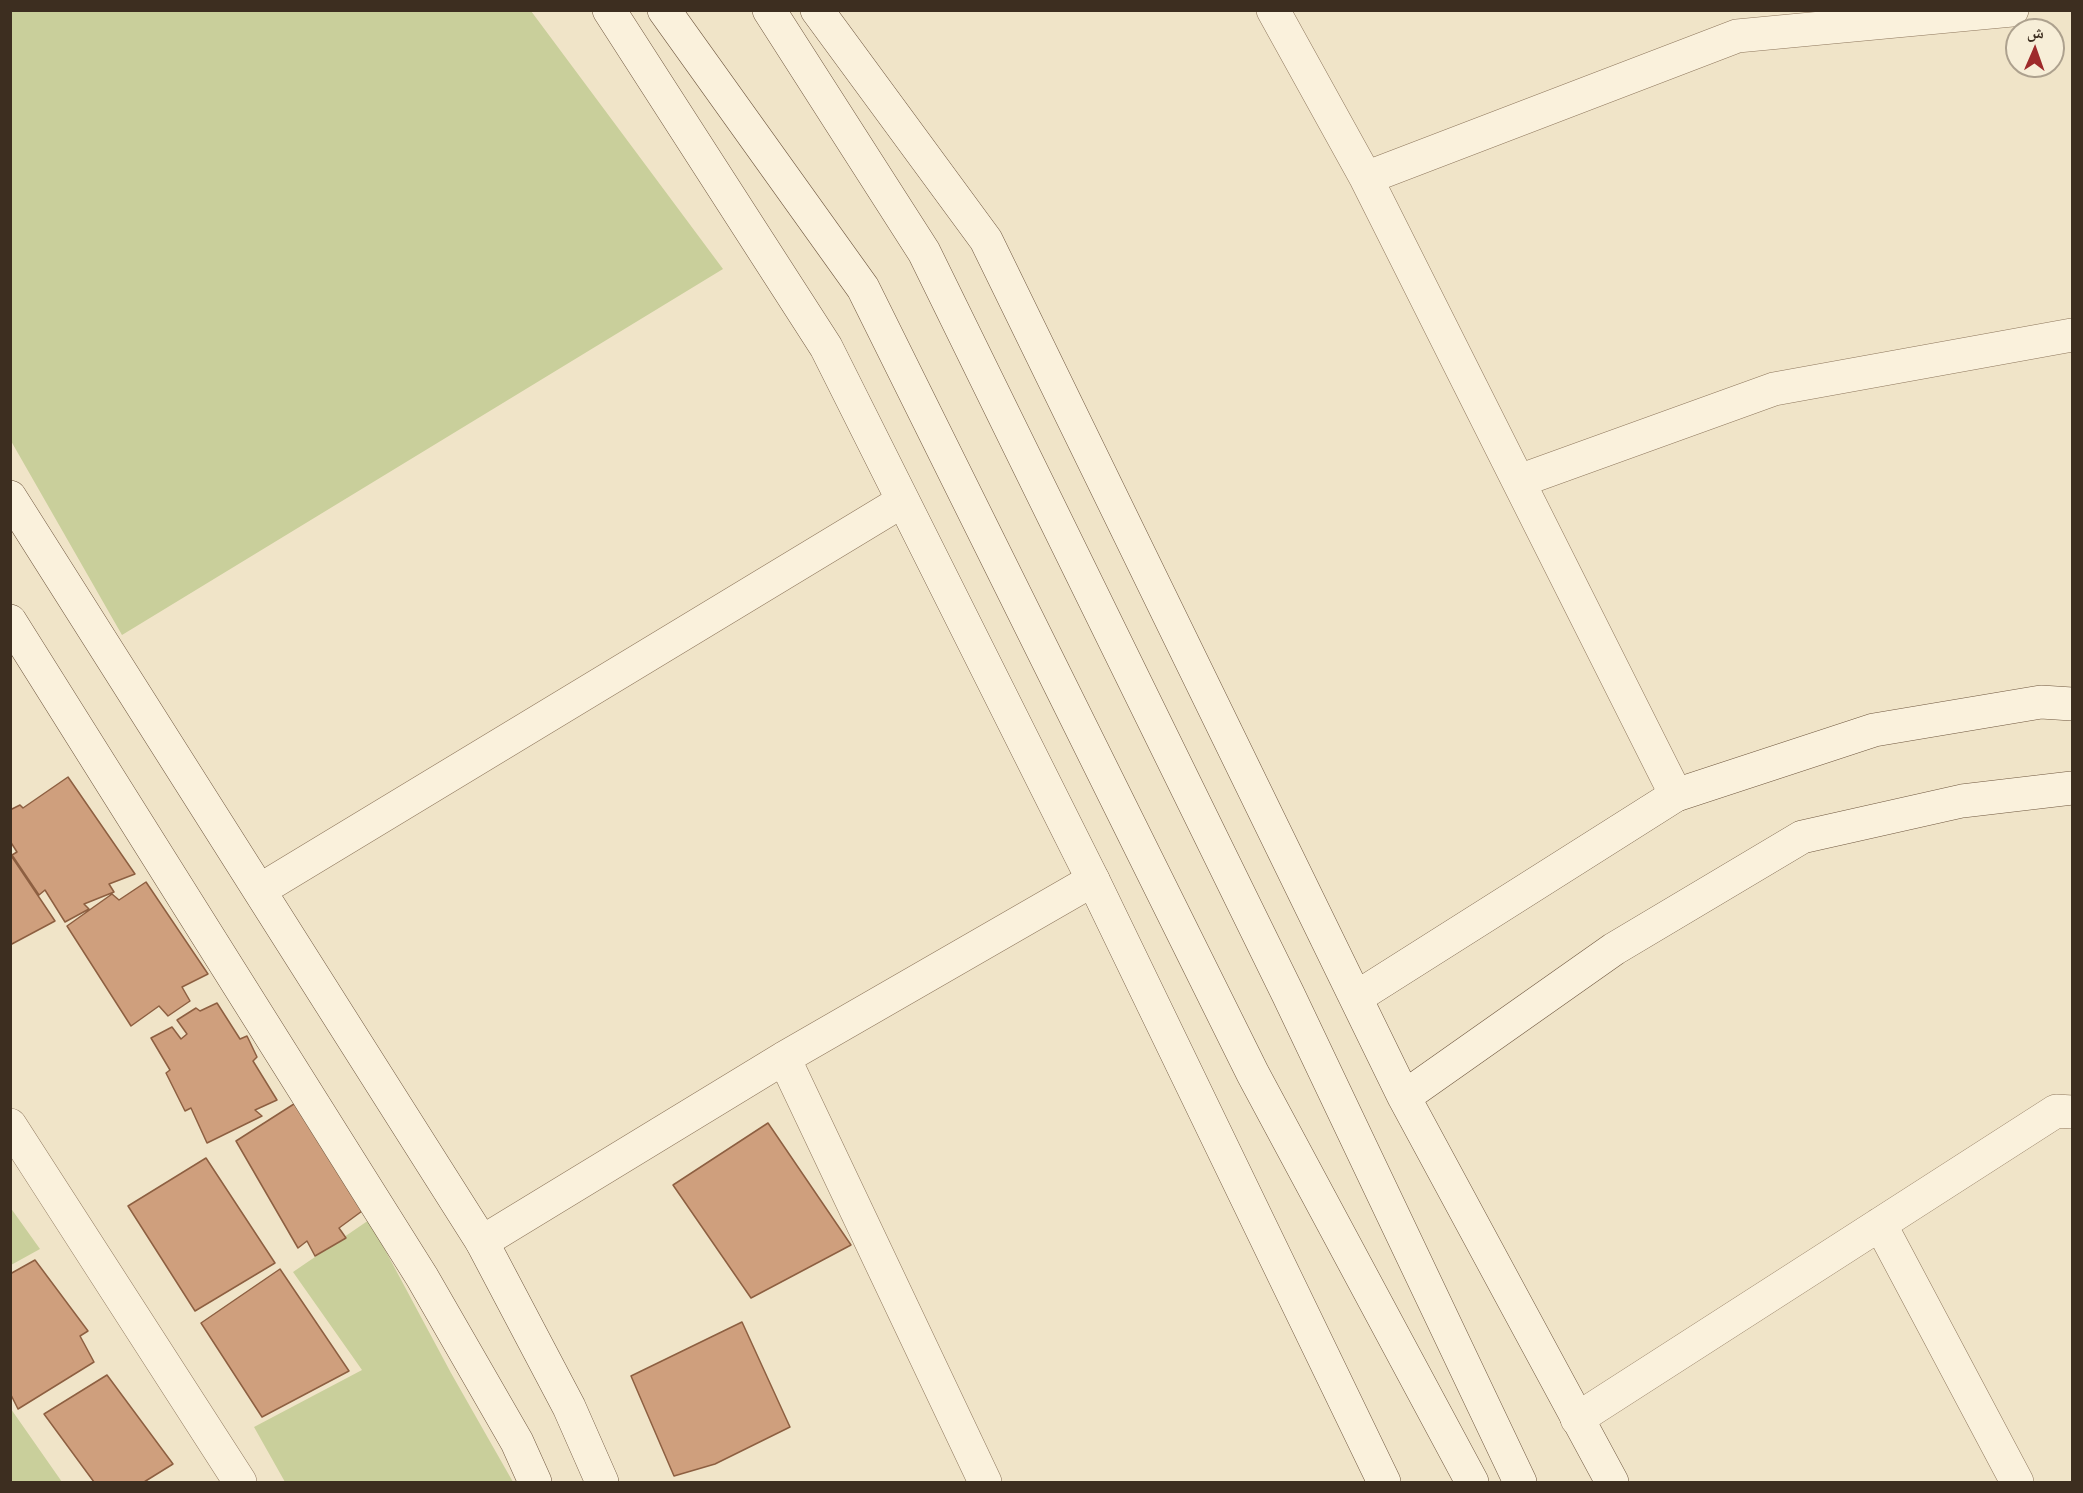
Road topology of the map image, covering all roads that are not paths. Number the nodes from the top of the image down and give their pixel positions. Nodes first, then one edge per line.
1 (609, 10) edge
2 (664, 10) edge
3 (769, 10) edge
4 (817, 10) edge
5 (1273, 10) edge
6 (2012, 10) edge
7 (1738, 23) edge
8 (1366, 178) junction
9 (2073, 335) edge
10 (1519, 481) junction
11 (10, 497) edge
12 (901, 502) junction
13 (10, 621) edge
14 (2073, 704) edge
15 (2073, 788) edge
16 (1676, 795) junction
17 (1093, 880) junction
18 (260, 890) junction
19 (1357, 997) junction
20 (784, 1058) junction
21 (1404, 1097) junction
22 (2073, 1113) edge
23 (10, 1125) edge
24 (1880, 1224) junction
25 (482, 1242) junction
26 (1577, 1419) junction
27 (240, 1482) edge
28 (535, 1482) edge
29 (602, 1482) edge
30 (985, 1482) edge
31 (1384, 1482) edge
32 (1472, 1482) edge
33 (1520, 1482) edge
34 (1612, 1482) edge
35 (2017, 1482) edge

1 - 12 street
2 - 32 street
3 - 33 street
4 - 19 street
5 - 8 street
6 - 7 street
7 - 8 street
8 - 10 street
9 - 10 street
10 - 16 street
11 - 18 street
12 - 17 street
12 - 18 street
13 - 28 street
14 - 16 street
15 - 21 street
16 - 19 street
17 - 20 street
17 - 31 street
18 - 25 street
19 - 21 street
20 - 25 street
20 - 30 street
21 - 26 street
22 - 24 street
23 - 27 street
24 - 26 street
24 - 35 street
25 - 29 street
26 - 34 street

